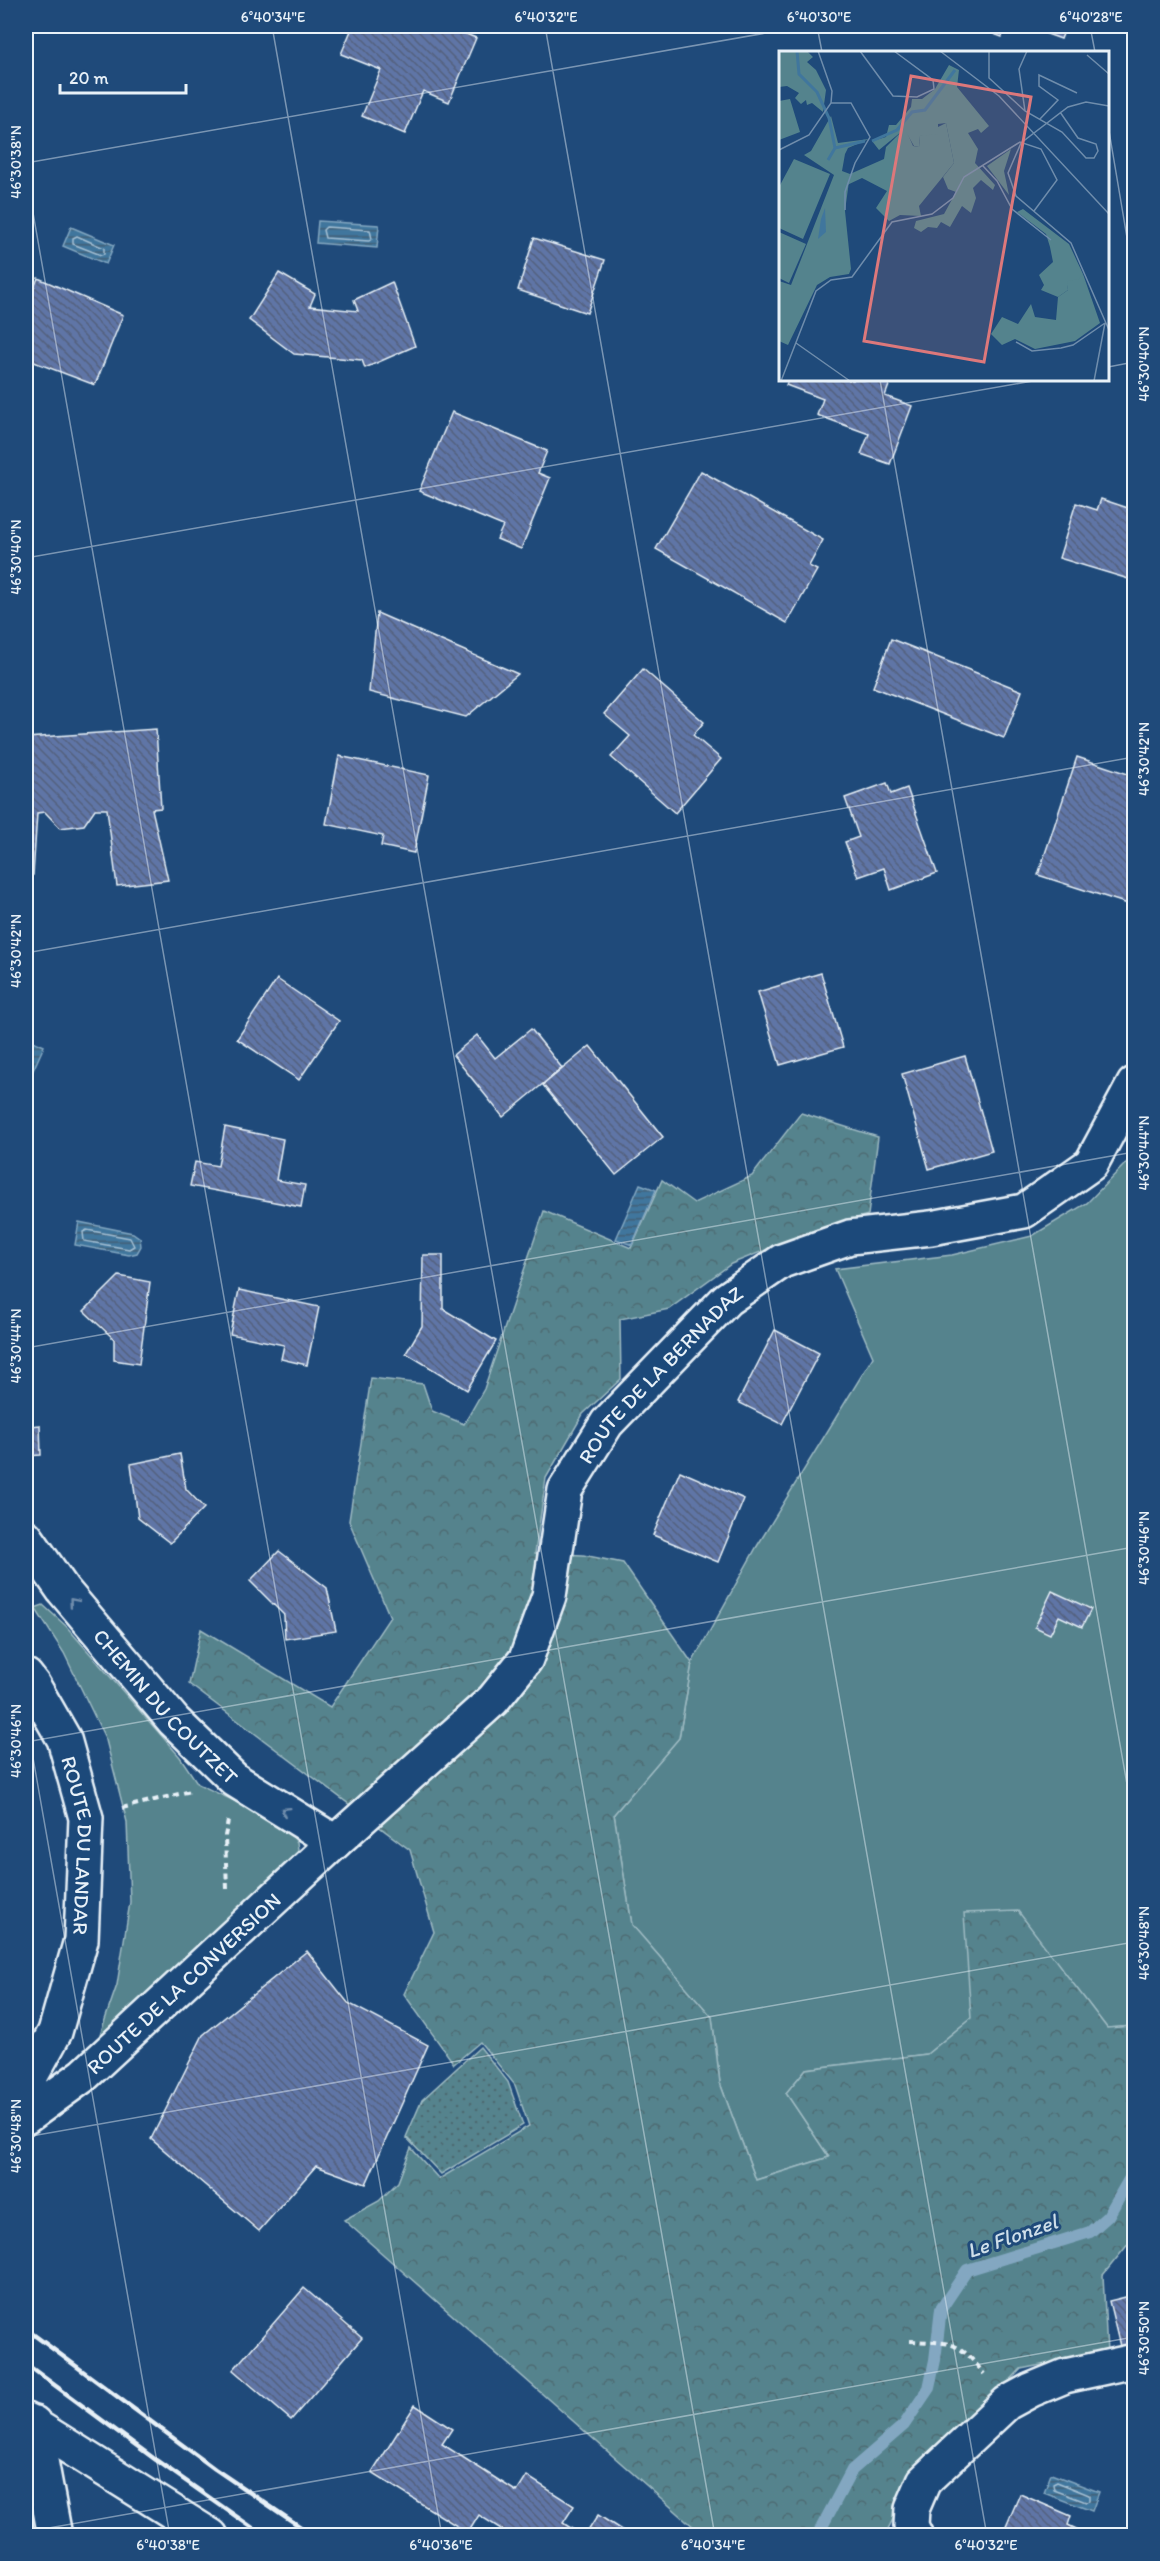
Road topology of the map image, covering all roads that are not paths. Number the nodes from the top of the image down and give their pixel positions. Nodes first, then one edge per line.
1 (1134, 1084) edge
2 (26, 1539) edge
3 (26, 1676) edge
4 (335, 1842) junction
5 (26, 2085) edge
6 (26, 2117) edge
7 (1134, 2361) edge
8 (29, 2421) edge
9 (55, 2535) edge
10 (211, 2535) edge
11 (916, 2535) edge

1 - 4 street, ROUTE DE LA BERNADAZ
4 -> 2 street, CHEMIN DU COUTZET
3 - 5 street, ROUTE DU LANDAR
4 - 6 street, ROUTE DE LA CONVERSION
7 - 11 street
8 - 9 street
8 - 10 street

